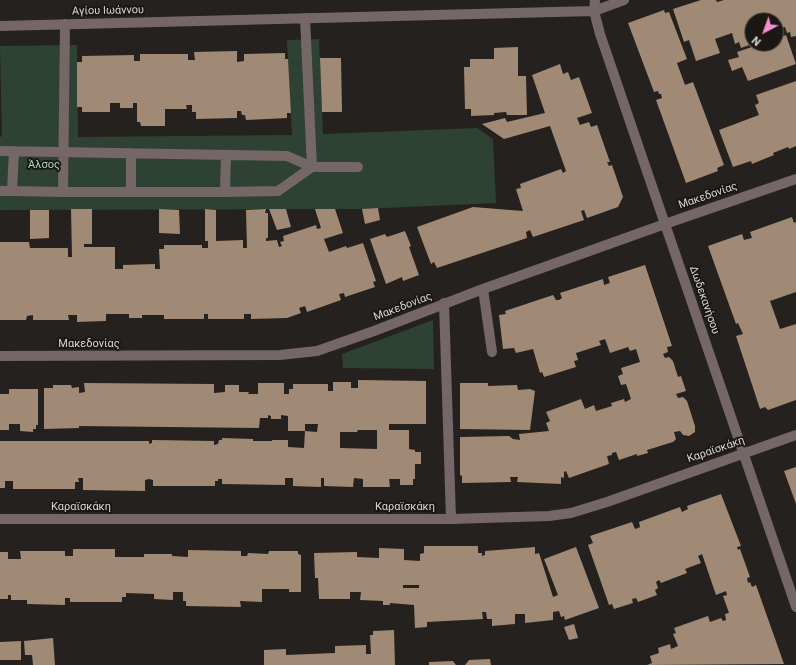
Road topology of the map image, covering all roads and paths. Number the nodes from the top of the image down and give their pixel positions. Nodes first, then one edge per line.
1 (595, 0) edge
2 (624, 0) edge
3 (594, 11) junction
4 (305, 18) junction
5 (65, 24) junction
6 (0, 26) edge
7 (0, 151) edge
8 (14, 152) junction
9 (64, 152) junction
10 (131, 153) junction
11 (226, 155) junction
12 (312, 167) junction
13 (358, 167) dead end
14 (796, 179) edge
15 (0, 191) edge
16 (12, 191) junction
17 (63, 192) junction
18 (131, 192) junction
19 (225, 192) junction
20 (665, 224) junction
21 (482, 289) junction
22 (444, 303) junction
23 (492, 352) dead end
24 (0, 356) edge
25 (796, 436) edge
26 (744, 453) junction
27 (0, 519) edge
28 (451, 519) junction
29 (796, 607) edge

1 - 3 street, Δωδεκανήσου
2 - 3 street, Αγίου Ιωάννου
3 - 4 street, Αγίου Ιωάννου
3 - 20 street, Δωδεκανήσου
4 - 5 street, Αγίου Ιωάννου
4 - 12 street
5 - 6 street, Αγίου Ιωάννου
5 - 9 street
7 - 8 street
8 - 9 street
8 - 16 street
9 - 10 street
9 - 17 street
10 - 11 street
10 - 18 street
11 - 12 street
11 - 19 street
12 - 13 street
12 - 19 street
14 - 20 street, Μακεδονίας
15 - 16 street
16 - 17 street
17 - 18 street
18 - 19 street
20 - 21 street, Μακεδονίας
20 - 26 street, Δωδεκανήσου
21 - 22 street, Μακεδονίας
21 - 23 street
22 - 24 street, Μακεδονίας
22 - 28 street
25 - 26 street, Καραϊσκάκη
26 - 28 street, Καραϊσκάκη
26 - 29 street, Δωδεκανήσου
27 - 28 street, Καραϊσκάκη

